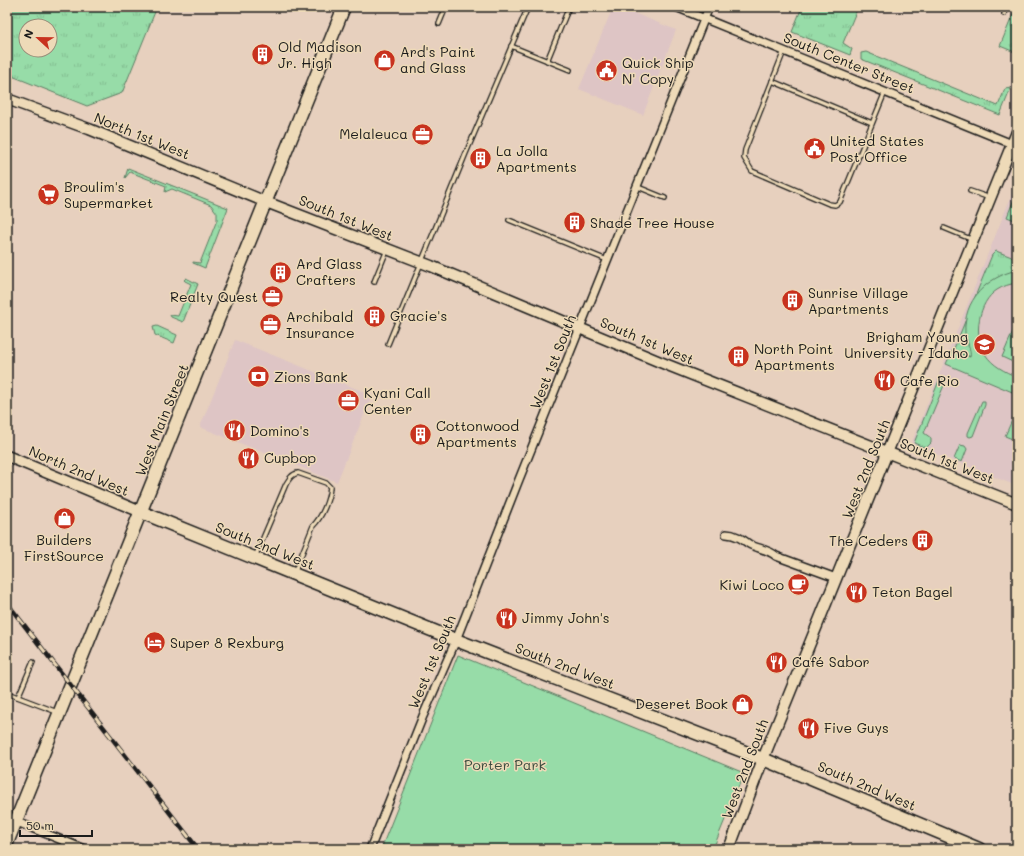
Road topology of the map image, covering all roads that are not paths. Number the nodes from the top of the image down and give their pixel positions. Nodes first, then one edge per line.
1 (344, 7) edge
2 (446, 7) edge
3 (528, 7) edge
4 (569, 7) edge
5 (676, 7) edge
6 (709, 7) edge
7 (1007, 7) edge
8 (1004, 14) dead end
9 (705, 18) junction
10 (439, 24) dead end
11 (511, 46) junction
12 (784, 50) junction
13 (547, 61) junction
14 (570, 70) dead end
15 (772, 82) junction
16 (885, 92) junction
17 (7, 99) edge
18 (872, 123) junction
19 (1017, 132) edge
20 (1012, 144) junction
21 (638, 186) junction
22 (970, 191) dead end
23 (665, 198) dead end
24 (991, 199) junction
25 (266, 202) junction
26 (509, 220) dead end
27 (944, 228) dead end
28 (974, 240) junction
29 (387, 249) junction
30 (608, 260) junction
31 (421, 262) junction
32 (374, 282) dead end
33 (581, 328) junction
34 (388, 344) dead end
35 (887, 452) junction
36 (7, 456) edge
37 (1017, 504) edge
38 (141, 512) junction
39 (726, 534) dead end
40 (255, 558) junction
41 (294, 574) junction
42 (836, 578) junction
43 (456, 640) junction
44 (33, 662) dead end
45 (7, 693) edge
46 (18, 697) junction
47 (60, 713) junction
48 (763, 759) junction
49 (11, 820) edge
50 (7, 843) edge
51 (84, 849) edge
52 (370, 849) edge
53 (728, 849) edge
54 (979, 849) edge

1 - 25 main road, West Main Street
2 - 10 lane
3 - 11 lane
4 - 13 lane
5 - 9 street, South Center Street
6 - 9 street, West 1st South
7 - 8 lane
9 - 12 street, South Center Street
9 - 21 street, West 1st South
11 - 13 lane
11 - 31 lane
12 - 15 lane
12 - 16 street, South Center Street
13 - 14 lane
15 - 18 lane
15 - 18 lane
16 - 18 lane
16 - 20 street, South Center Street
17 - 25 street, North 1st West
19 - 20 street, West 2nd South
20 - 24 street, West 2nd South
21 - 23 lane
21 - 30 street, West 1st South
22 - 24 lane
24 - 28 street, West 2nd South
25 - 29 street, South 1st West
25 - 38 main road, West Main Street
26 - 30 lane
27 - 28 lane
28 - 35 street, West 2nd South
29 - 31 street, South 1st West
29 - 32 lane
30 - 33 street, West 1st South
31 - 33 street, South 1st West
31 - 34 lane
33 - 35 street, South 1st West
33 - 43 street, West 1st South
35 - 37 street, South 1st West
35 - 42 street, West 2nd South
36 - 38 street, North 2nd West
38 - 40 main road, South 2nd West
38 - 47 main road, West Main Street
39 - 42 street
40 - 41 main road, South 2nd West
40 - 41 lane
41 - 43 main road, South 2nd West
42 - 48 street, West 2nd South
43 - 48 main road, South 2nd West
43 - 52 street, West 1st South
44 - 46 lane
45 - 46 lane
46 - 47 lane
47 - 49 main road, West Main Street
48 - 53 street, West 2nd South
48 - 54 main road, South 2nd West
49 - 50 main road, West Main Street
49 - 51 street

